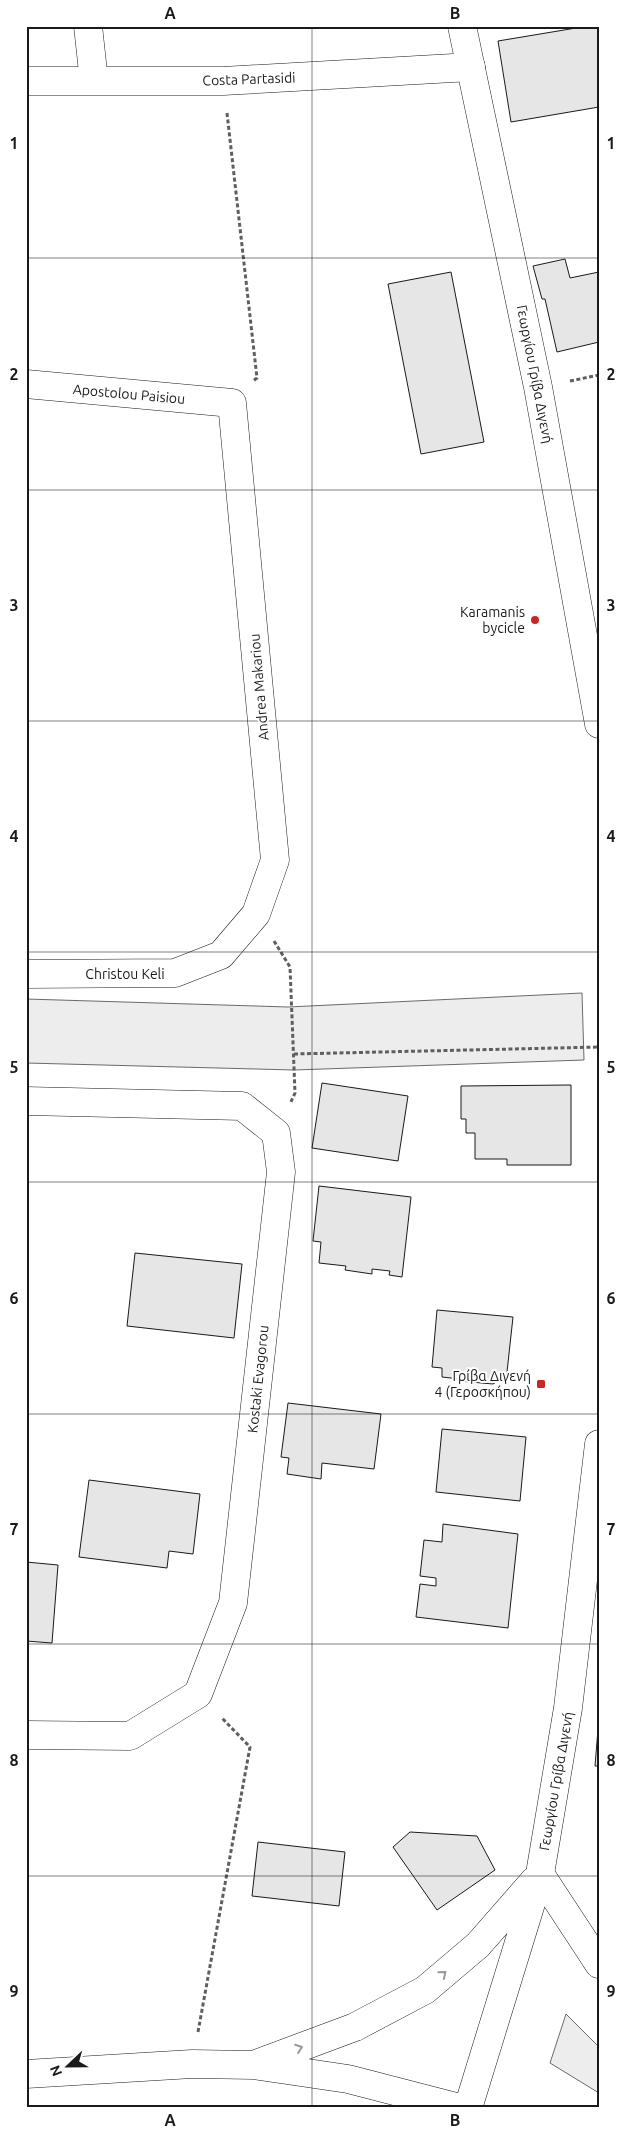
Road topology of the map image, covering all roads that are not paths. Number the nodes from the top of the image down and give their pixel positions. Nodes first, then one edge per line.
1 (88, 26) edge
2 (462, 26) edge
3 (471, 67) junction
4 (26, 80) edge
5 (94, 81) junction
6 (26, 384) edge
7 (232, 403) joint
8 (599, 724) edge
9 (221, 955) joint
10 (26, 974) edge
11 (26, 1101) edge
12 (599, 1444) edge
13 (26, 1735) edge
14 (540, 1874) junction
15 (599, 1964) edge
16 (254, 2065) junction
17 (26, 2074) edge
18 (460, 2108) edge
19 (468, 2108) edge

1 - 5 street
2 - 3 street, Γεωργίου Γρίβα Διγενή
3 - 5 street, Costa Partasidi
3 - 8 street, Γεωργίου Γρίβα Διγενή
4 - 5 street, Costa Partasidi
6 - 7 street, Apostolou Paisiou
7 - 9 street, Andrea Makariou
9 - 10 street, Christou Keli
11 - 13 street, Kostaki Evagorou
12 - 14 street, Γεωργίου Γρίβα Διγενή
14 - 15 street
16 -> 14 street
14 - 19 street, Γεωργίου Γρίβα Διγενή
16 - 17 street
16 - 18 street

